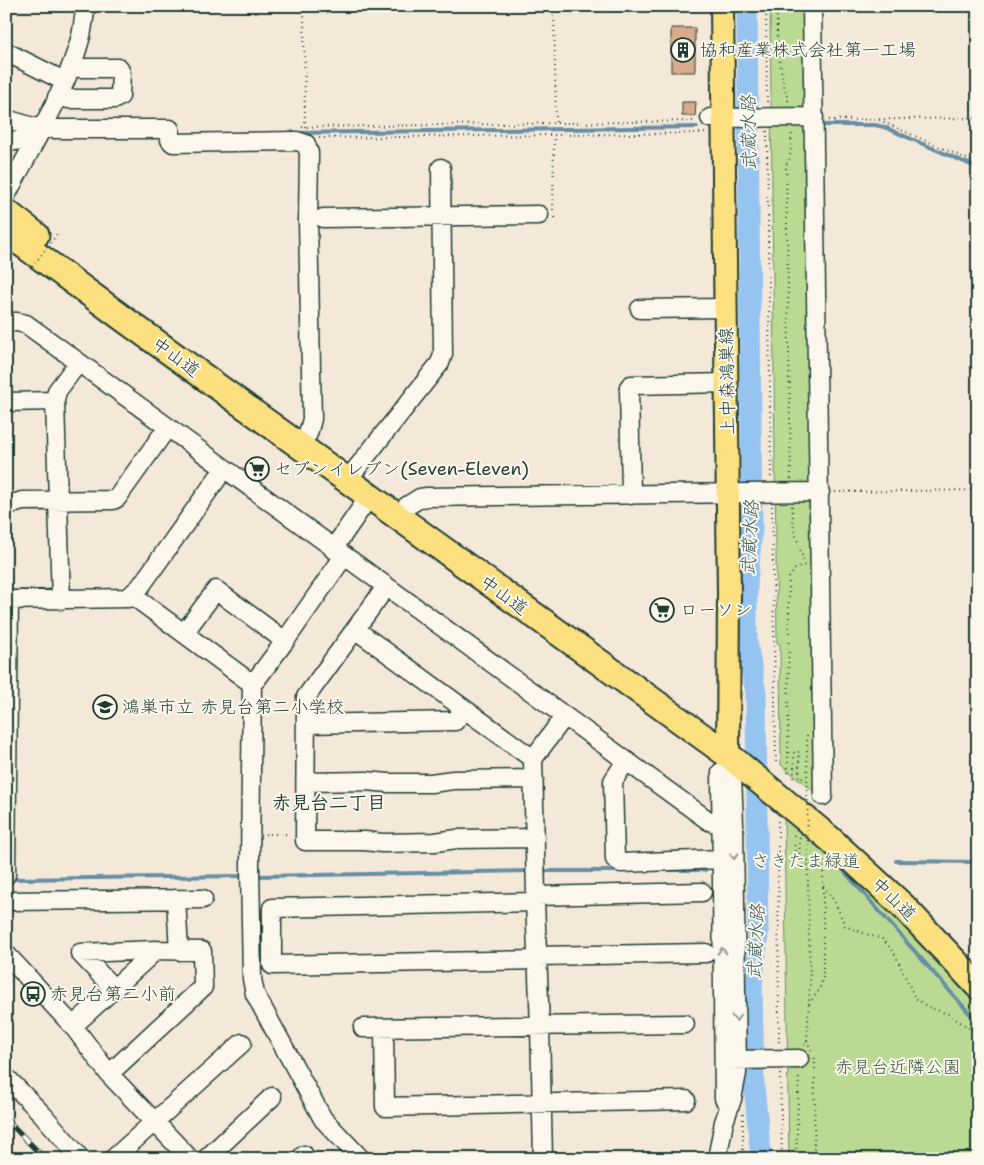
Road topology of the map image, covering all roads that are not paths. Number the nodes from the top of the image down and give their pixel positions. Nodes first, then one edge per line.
1 (86, 6) edge
2 (722, 6) edge
3 (812, 6) edge
4 (6, 52) edge
5 (67, 73) junction
6 (57, 97) junction
7 (814, 117) junction
8 (6, 119) edge
9 (719, 122) junction
10 (42, 128) junction
11 (6, 142) edge
12 (33, 144) junction
13 (441, 168) dead end
14 (6, 196) edge
15 (6, 212) edge
16 (442, 216) junction
17 (322, 218) dead end
18 (546, 219) road end
19 (6, 232) edge
20 (726, 308) junction
21 (640, 309) dead end
22 (6, 322) edge
23 (78, 363) junction
24 (727, 383) junction
25 (55, 401) junction
26 (6, 402) edge
27 (167, 428) junction
28 (308, 434) junction
29 (356, 468) junction
30 (224, 469) junction
31 (820, 492) junction
32 (734, 493) junction
33 (631, 495) junction
34 (369, 497) junction
35 (59, 500) junction
36 (14, 502) edge
37 (407, 506) junction
38 (338, 552) junction
39 (386, 587) junction
40 (134, 594) junction
41 (8, 600) edge
42 (61, 600) junction
43 (356, 630) junction
44 (184, 633) junction
45 (286, 641) junction
46 (252, 680) junction
47 (7, 690) edge
48 (464, 710) junction
49 (564, 717) junction
50 (306, 724) junction
51 (735, 752) junction
52 (533, 759) junction
53 (626, 761) junction
54 (779, 775) junction
55 (534, 779) junction
56 (306, 782) junction
57 (824, 796) dead end
58 (728, 825) junction
59 (535, 838) junction
60 (722, 859) junction
61 (6, 875) edge
62 (702, 892) dead end
63 (176, 899) junction
64 (203, 899) dead end
65 (536, 899) junction
66 (6, 901) edge
67 (156, 950) junction
68 (179, 951) junction
69 (706, 953) dead end
70 (6, 954) edge
71 (537, 958) junction
72 (978, 964) edge
73 (978, 986) edge
74 (114, 990) junction
75 (685, 1024) dead end
76 (73, 1026) junction
77 (540, 1026) junction
78 (363, 1028) dead end
79 (384, 1028) junction
80 (242, 1043) dead end
81 (799, 1059) road end
82 (736, 1060) junction
83 (109, 1074) junction
84 (6, 1078) edge
85 (272, 1097) dead end
86 (686, 1100) dead end
87 (542, 1103) junction
88 (154, 1122) junction
89 (81, 1159) edge
90 (113, 1159) edge
91 (190, 1159) edge
92 (206, 1159) edge
93 (362, 1159) edge
94 (542, 1159) edge
95 (717, 1159) edge

1 - 5 street
2 - 9 main road, 上中森鴻巣線
3 - 7 street
4 - 5 street
5 - 6 street
5 - 6 street
6 - 10 street
7 - 9 street
7 - 31 street
8 - 10 street
9 - 20 main road, 上中森鴻巣線
10 - 12 street
10 - 28 street
11 - 12 street
12 - 14 street
13 - 16 street
15 - 28 highway, 中山道
16 - 17 street
16 - 18 street
16 - 29 street
19 - 34 highway, 中山道
20 - 21 street
20 - 24 main road, 上中森鴻巣線
22 - 23 street
23 - 25 street
23 - 27 street
24 - 32 main road, 上中森鴻巣線
24 - 33 street
25 - 26 street
25 - 35 street
27 - 30 street
27 - 35 street
28 - 29 highway, 中山道
29 - 37 highway, 中山道
30 - 38 street
30 - 40 street
31 - 32 street
31 - 57 street
32 - 33 street
32 - 51 main road, 上中森鴻巣線
33 - 37 street
34 - 38 street
34 - 51 highway, 中山道
35 - 36 street
35 - 42 street
37 - 51 highway, 中山道
38 - 39 street
38 - 45 street
39 - 43 street
39 - 49 street
40 - 42 street
40 - 44 street
41 - 42 street
41 - 47 street
43 - 48 street
43 - 50 street
44 - 45 street
44 - 46 street
45 - 46 street
46 - 93 street
47 - 61 street
48 - 50 street
48 - 52 street
49 - 52 street
49 - 53 street
50 - 56 street
51 - 54 highway, 中山道
51 - 58 street
52 - 55 street
53 - 58 street
53 - 60 street
54 - 72 highway, 中山道
54 - 73 highway, 中山道
55 - 56 street
55 - 59 street
56 - 59 street
58 - 60 street
58 -> 82 street
59 - 65 street
82 -> 60 street
62 - 65 street
63 - 64 street
63 - 66 street
63 - 68 street
65 - 71 street
65 - 71 street
67 - 68 street
67 - 74 street
67 - 74 street
68 - 83 street
69 - 71 street
70 - 76 street
71 - 77 street
74 - 76 street
75 - 77 street
76 - 83 street
77 - 79 street
77 - 87 street
78 - 79 street
79 - 87 street
80 - 88 street
81 - 82 street
82 - 95 street
83 - 88 street
84 - 89 street
85 - 92 street
86 - 87 street
87 - 94 street
88 - 90 street
88 - 91 street

